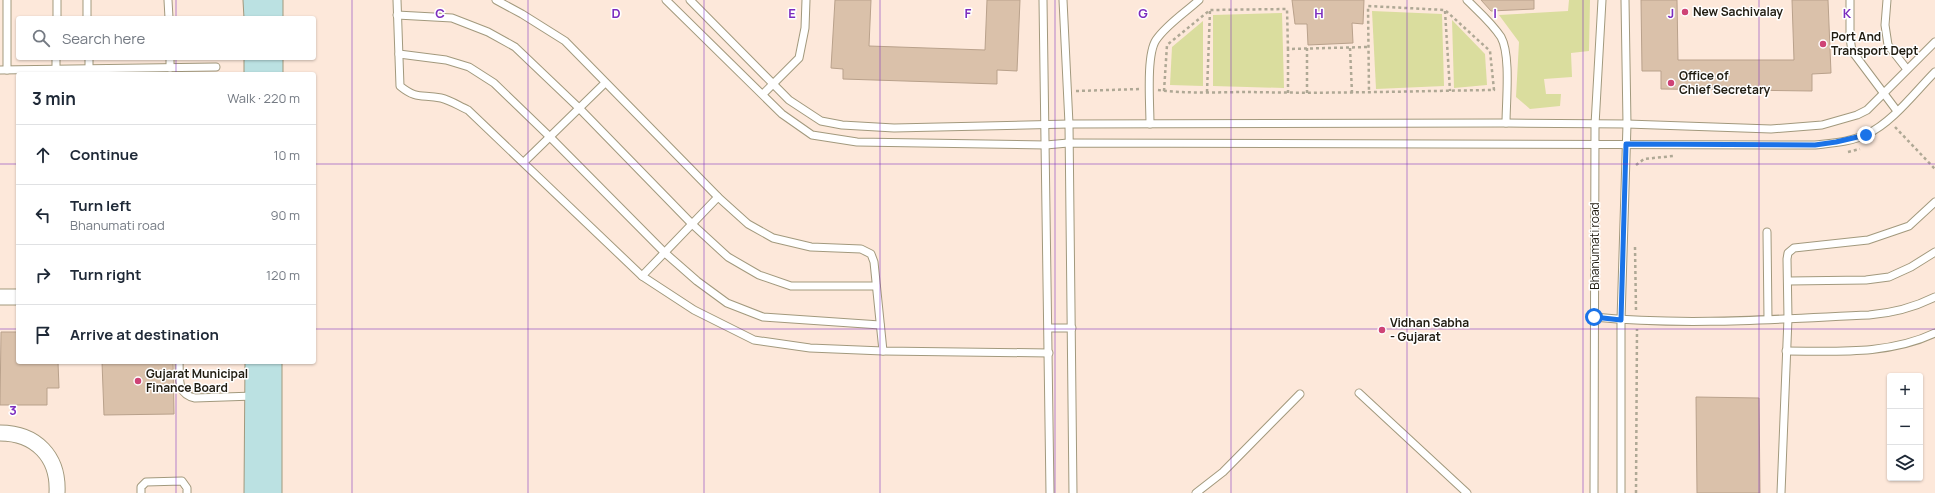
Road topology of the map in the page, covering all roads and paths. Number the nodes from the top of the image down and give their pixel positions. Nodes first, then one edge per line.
1 (7, 0) edge
2 (56, 0) edge
3 (87, 0) edge
4 (168, 0) edge
5 (254, 0) edge
6 (272, 0) edge
7 (397, 0) edge
8 (496, 0) edge
9 (666, 0) edge
10 (690, 0) edge
11 (806, 0) edge
12 (1043, 0) edge
13 (1063, 0) edge
14 (1199, 0) edge
15 (1467, 0) edge
16 (1602, 0) edge
17 (1625, 0) edge
18 (1850, 0) edge
19 (1887, 0) edge
20 (1210, 10) junction
21 (1445, 10) junction
22 (56, 16) edge
23 (87, 16) edge
24 (169, 16) edge
25 (254, 16) edge
26 (272, 16) edge
27 (397, 16) junction
28 (1935, 42) edge
29 (1368, 47) junction
30 (1307, 48) junction
31 (1350, 48) junction
32 (1288, 49) junction
33 (399, 54) junction
34 (56, 60) edge
35 (89, 60) edge
36 (170, 60) edge
37 (255, 60) edge
38 (272, 60) edge
39 (216, 67) dead end
40 (170, 68) junction
41 (1906, 68) junction
42 (89, 69) junction
43 (3, 70) edge
44 (56, 70) junction
45 (255, 72) edge
46 (272, 72) edge
47 (1935, 72) edge
48 (605, 83) junction
49 (773, 85) junction
50 (1150, 89) junction
51 (1073, 91) dead end
52 (1164, 91) junction
53 (1450, 91) junction
54 (1207, 92) junction
55 (1288, 93) junction
56 (1307, 93) junction
57 (1369, 93) junction
58 (763, 94) junction
59 (1352, 94) junction
60 (1882, 94) junction
61 (579, 108) junction
62 (1896, 111) junction
63 (1900, 122) dead end
64 (1506, 123) junction
65 (1069, 124) junction
66 (1150, 124) junction
67 (1627, 124) junction
68 (1046, 125) junction
69 (1595, 125) junction
70 (1895, 127) junction
71 (1889, 132) dead end
72 (550, 137) junction
73 (1068, 143) junction
74 (1595, 144) junction
75 (1626, 144) junction
76 (1046, 145) junction
77 (1865, 147) dead end
78 (1847, 152) dead end
79 (1680, 156) dead end
80 (524, 162) junction
81 (1634, 167) dead end
82 (1935, 169) edge
83 (718, 197) junction
84 (1935, 202) edge
85 (692, 224) junction
86 (1767, 232) dead end
87 (1634, 242) dead end
88 (664, 252) junction
89 (1935, 252) edge
90 (642, 276) junction
91 (1789, 280) junction
92 (876, 286) junction
93 (0, 297) edge
94 (16, 297) edge
95 (1935, 297) edge
96 (1594, 317) junction
97 (1788, 318) junction
98 (1637, 319) junction
99 (1768, 319) junction
100 (1621, 320) junction
101 (880, 324) junction
102 (1049, 328) junction
103 (1072, 328) junction
104 (1935, 333) edge
105 (883, 351) junction
106 (1786, 351) junction
107 (1049, 353) junction
108 (179, 364) edge
109 (256, 364) edge
110 (271, 364) edge
111 (1359, 393) dead end
112 (1300, 394) dead end
113 (256, 396) junction
114 (263, 430) junction
115 (0, 433) edge
116 (57, 493) edge
117 (141, 493) edge
118 (187, 493) edge
119 (255, 493) edge
120 (271, 493) edge
121 (1050, 493) edge
122 (1072, 493) edge
123 (1196, 493) edge
124 (1467, 493) edge
125 (1594, 493) edge
126 (1621, 493) edge
127 (1636, 493) edge
128 (1781, 493) edge

1 - 43 lane
2 - 22 lane
3 - 23 lane
4 - 24 lane
5 - 25 street
6 - 26 street
7 - 27 lane
8 - 48 lane
9 - 58 lane
10 - 49 lane
11 - 49 lane
12 - 68 lane
13 - 65 lane
14 - 50 lane
15 - 64 lane
16 - 69 lane, Bhanumati road
17 - 67 lane
18 - 60 lane
19 - 41 lane
20 - 32 path
20 - 52 path
20 - 54 path
21 - 29 path
21 - 53 path
21 - 53 path
27 - 33 lane
27 - 61 lane
28 - 41 lane
29 - 31 path
29 - 57 path
30 - 31 path
30 - 32 path
30 - 56 path
31 - 59 path
32 - 55 path
33 - 72 lane
33 - 80 lane
34 - 44 lane
35 - 42 lane
36 - 40 lane
37 - 45 street
38 - 46 street
39 - 40 lane
40 - 42 lane
41 - 60 lane
42 - 44 lane
43 - 44 lane
47 - 62 lane
48 - 61 lane
48 - 83 lane
49 - 58 lane
49 - 68 lane
50 - 51 path
50 - 52 path
50 - 66 lane
52 - 54 path
53 - 57 path
54 - 55 path
55 - 56 path
56 - 59 path
57 - 59 path
58 - 76 lane
60 - 62 lane
60 - 67 lane
61 - 72 lane
61 - 85 lane
62 - 75 lane
63 - 70 path
64 - 66 lane
64 - 69 lane
65 - 66 lane
65 - 68 lane
65 - 73 lane
67 - 69 lane
67 - 75 lane
68 - 76 lane
69 - 74 lane, Bhanumati road
70 - 71 path
70 - 82 path
72 - 80 lane
72 - 88 lane
73 - 74 lane
73 - 76 lane
73 - 103 lane
74 - 75 lane
74 - 96 lane, Bhanumati road
75 - 100 lane
76 - 102 lane
77 - 78 path
79 - 81 path
80 - 90 lane
83 - 85 lane
83 - 92 lane
84 - 91 lane
85 - 88 lane
85 - 92 lane
86 - 99 lane
87 - 98 path
88 - 90 lane
88 - 101 lane
89 - 91 lane
90 - 105 lane
91 - 97 lane
92 - 101 lane
93 - 94 street
95 - 97 lane
96 - 100 lane
96 - 125 lane, Bhanumati road
97 - 99 lane
97 - 106 lane
98 - 99 lane
98 - 100 lane
98 - 127 path
100 - 126 lane
101 - 105 lane
102 - 103 lane
102 - 107 lane
103 - 122 lane
104 - 106 lane
105 - 107 lane
106 - 128 lane
107 - 121 lane
108 - 113 lane
109 - 113 street
110 - 114 street
111 - 124 lane
112 - 123 lane
113 - 114 street
114 - 119 street
114 - 120 street
115 - 116 street
117 - 118 lane

